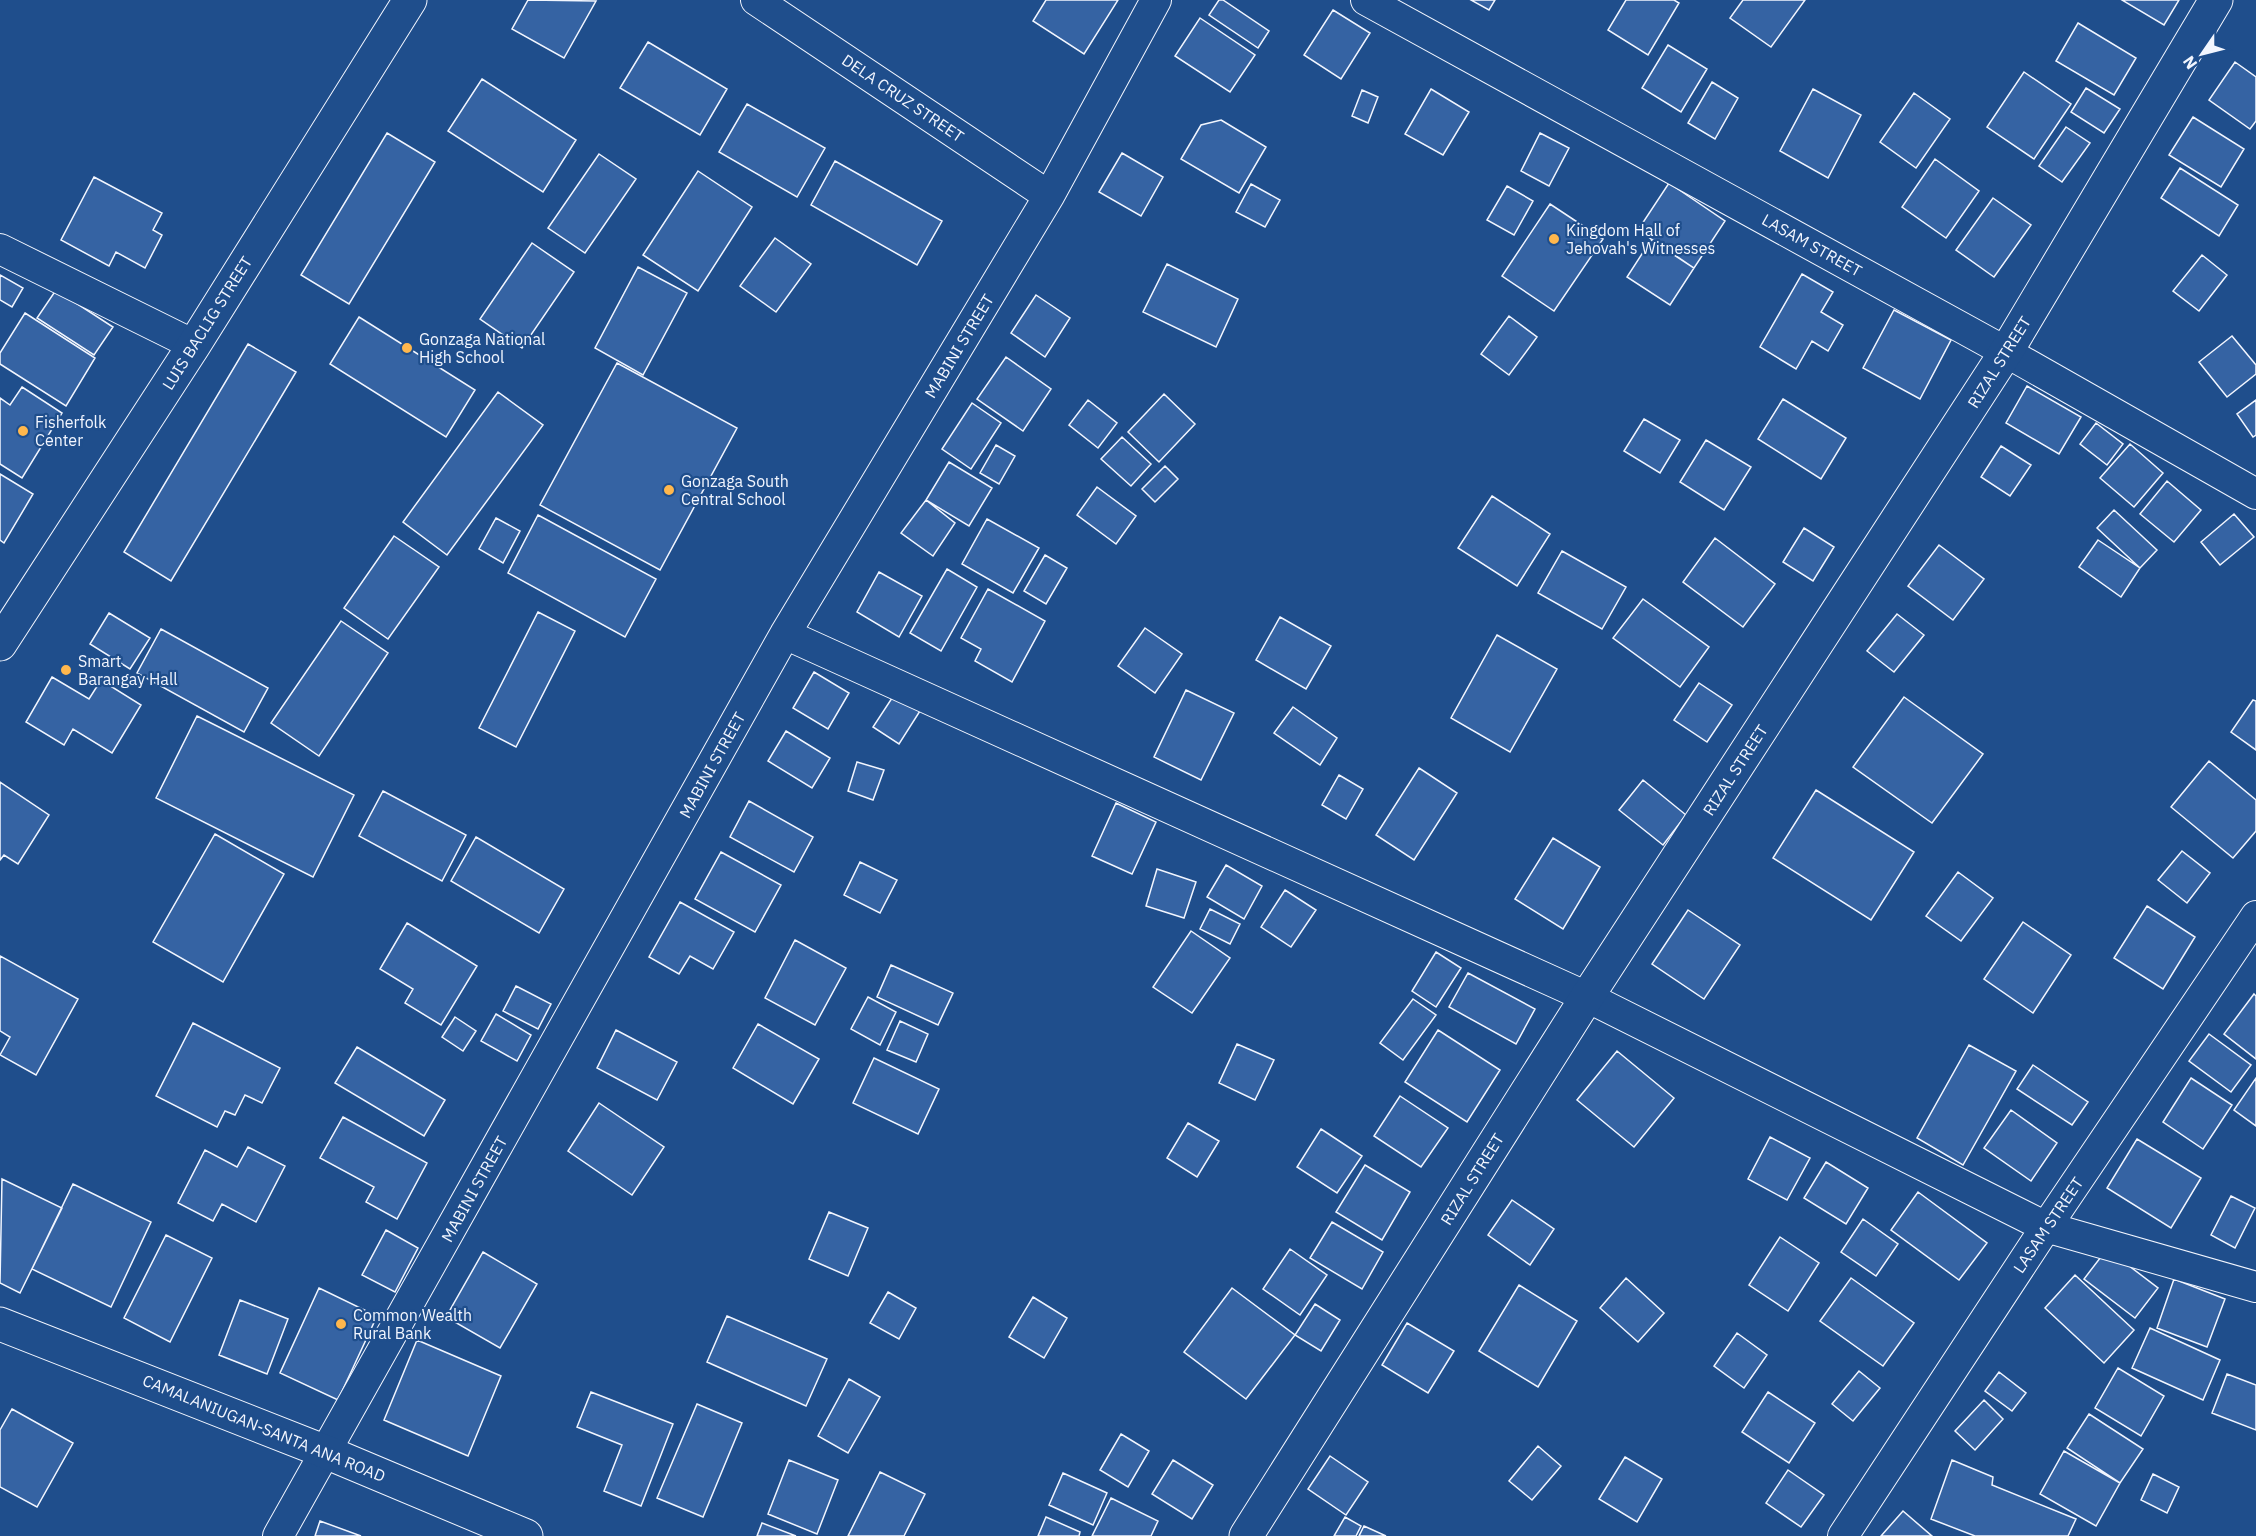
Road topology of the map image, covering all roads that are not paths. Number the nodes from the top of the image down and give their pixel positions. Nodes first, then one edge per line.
1 (410, 0) edge
2 (756, 0) edge
3 (1156, 0) edge
4 (1366, 0) edge
5 (2216, 0) edge
6 (1049, 196) junction
7 (0, 249) edge
8 (194, 345) junction
9 (2006, 352) junction
10 (2256, 494) edge
11 (785, 634) junction
12 (0, 644) edge
13 (2256, 916) edge
14 (1587, 997) junction
15 (2046, 1227) junction
16 (2256, 1287) edge
17 (0, 1324) edge
18 (326, 1452) junction
19 (278, 1536) edge
20 (526, 1536) edge
21 (1246, 1536) edge
22 (1844, 1536) edge

1 - 8 street, LUIS BACLIG STREET
2 - 6 street, DELA CRUZ STREET
3 - 6 street, MABINI STREET
4 - 9 street, LASAM STREET
5 - 9 street, RIZAL STREET
6 - 11 street, MABINI STREET
7 - 8 street
8 - 12 street, LUIS BACLIG STREET
9 - 10 street, LASAM STREET
9 - 14 street, RIZAL STREET
11 - 14 street
11 - 18 street, MABINI STREET
13 - 15 street, LASAM STREET
14 - 15 street
14 - 21 street, RIZAL STREET
15 - 16 street
15 - 22 street, LASAM STREET
17 - 18 street, CAMALANIUGAN-SANTA ANA ROAD
18 - 19 street, MABINI STREET
18 - 20 street, CAMALANIUGAN-SANTA ANA ROAD

